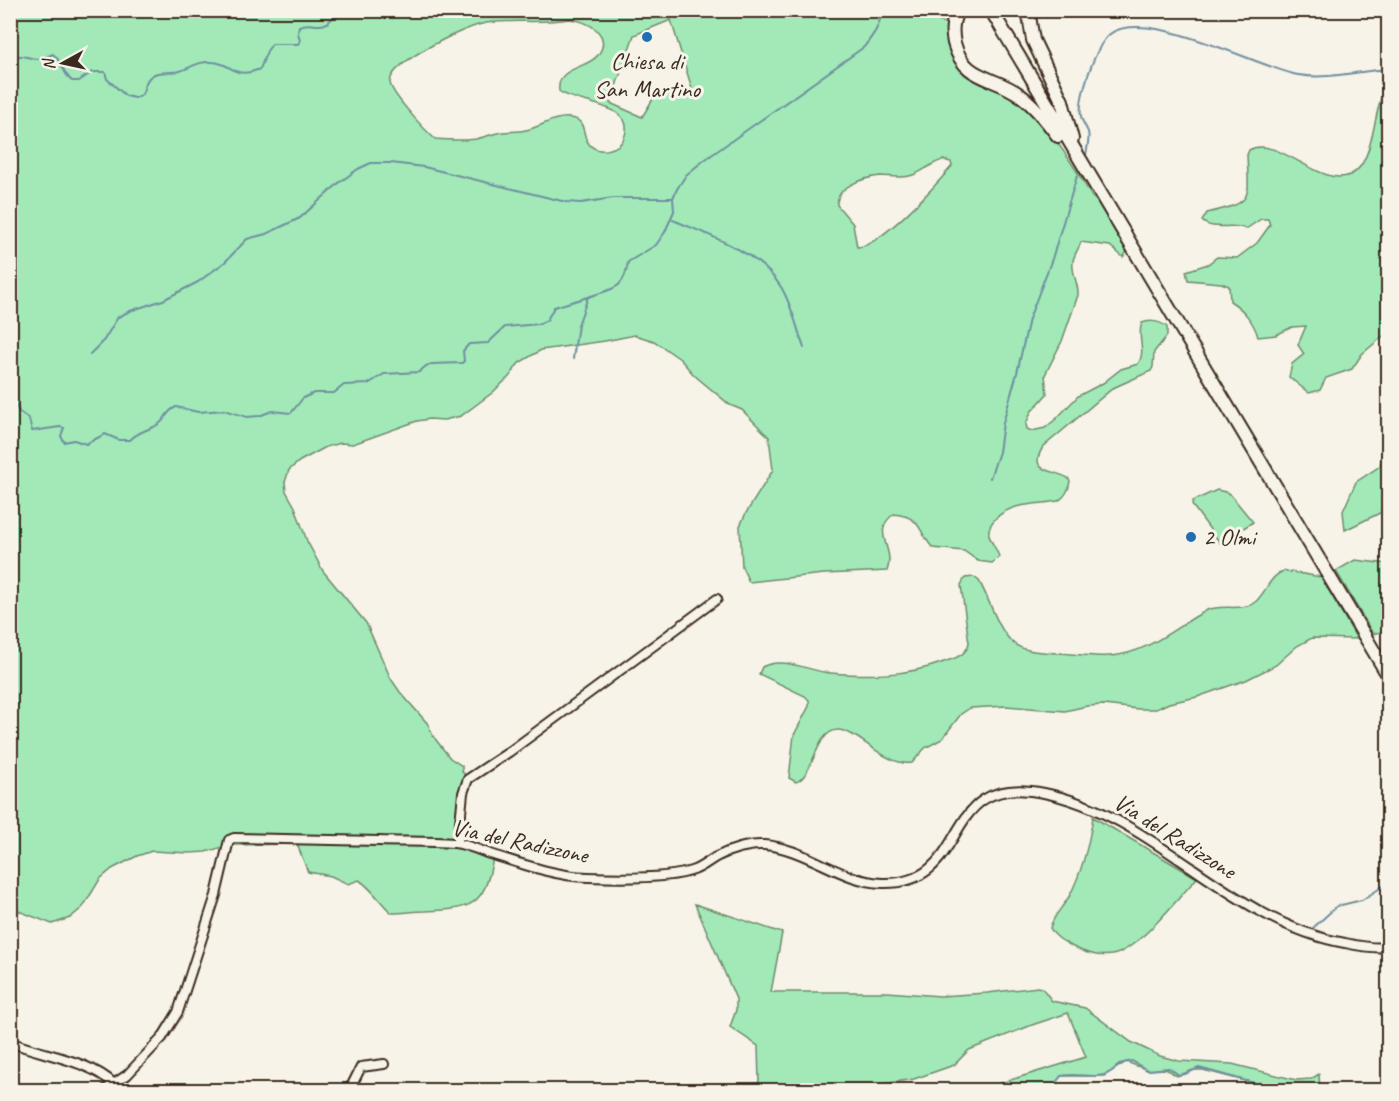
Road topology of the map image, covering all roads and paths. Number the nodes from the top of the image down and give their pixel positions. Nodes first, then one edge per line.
1 (922, 10) edge
2 (991, 10) edge
3 (1028, 10) edge
4 (959, 13) edge
5 (1079, 159) junction
6 (1100, 194) junction
7 (717, 599) dead end
8 (1389, 675) edge
9 (458, 843) junction
10 (1389, 947) edge
11 (10, 1042) edge
12 (384, 1064) dead end
13 (114, 1084) junction
14 (105, 1090) edge
15 (346, 1090) edge

1 - 4 street
2 - 5 main road
3 - 5 main road
4 - 6 main road
5 - 6 main road
6 - 8 main road
7 - 9 street
9 - 10 street, Via del Radizzone
9 - 13 street, Via del Radizzone
11 - 13 street
12 - 15 street
13 - 14 street

